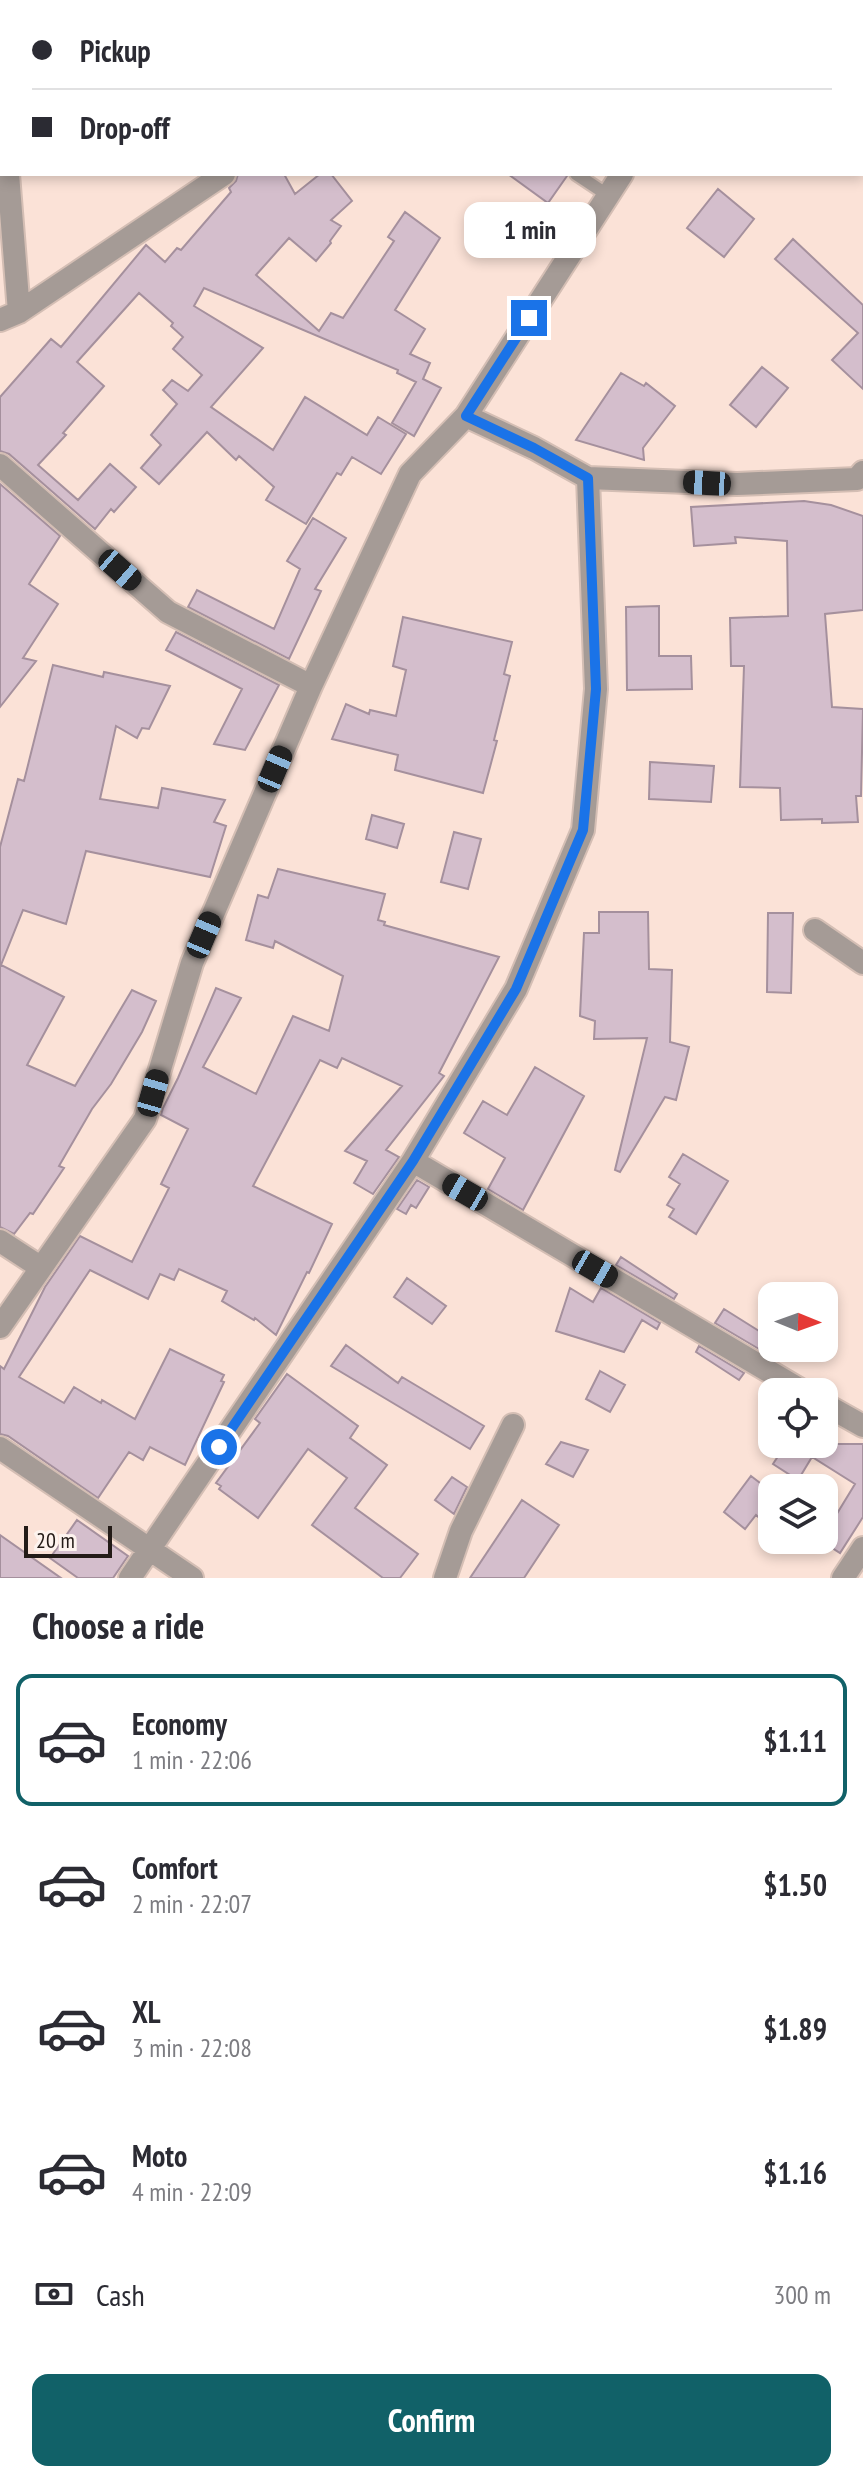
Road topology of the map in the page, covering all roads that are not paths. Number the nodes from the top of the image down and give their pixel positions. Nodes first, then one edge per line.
1 (8, 176) edge
2 (221, 176) edge
3 (579, 176) edge
4 (621, 176) edge
5 (609, 196) junction
6 (9, 316) edge
7 (466, 416) junction
8 (0, 465) edge
9 (588, 478) junction
10 (861, 481) edge
11 (311, 686) junction
12 (815, 930) dead end
13 (863, 963) edge
14 (413, 1161) junction
15 (0, 1241) edge
16 (40, 1267) junction
17 (0, 1327) edge
18 (780, 1378) edge
19 (838, 1412) edge
20 (513, 1425) dead end
21 (863, 1426) edge
22 (0, 1448) edge
23 (863, 1548) edge
24 (149, 1551) junction
25 (130, 1578) edge
26 (192, 1578) edge
27 (445, 1578) edge
28 (843, 1578) edge

1 - 6 street
2 - 6 street
3 - 5 lane
4 - 5 street
5 - 7 street
7 - 9 street
7 - 11 street
8 - 11 street
9 - 10 street
9 - 14 street
11 - 16 street
12 - 13 street
14 - 18 street
14 - 24 street
15 - 16 street
16 - 17 street
19 - 21 street
20 - 27 street
22 - 24 street
23 - 28 street
24 - 25 street
24 - 26 street

